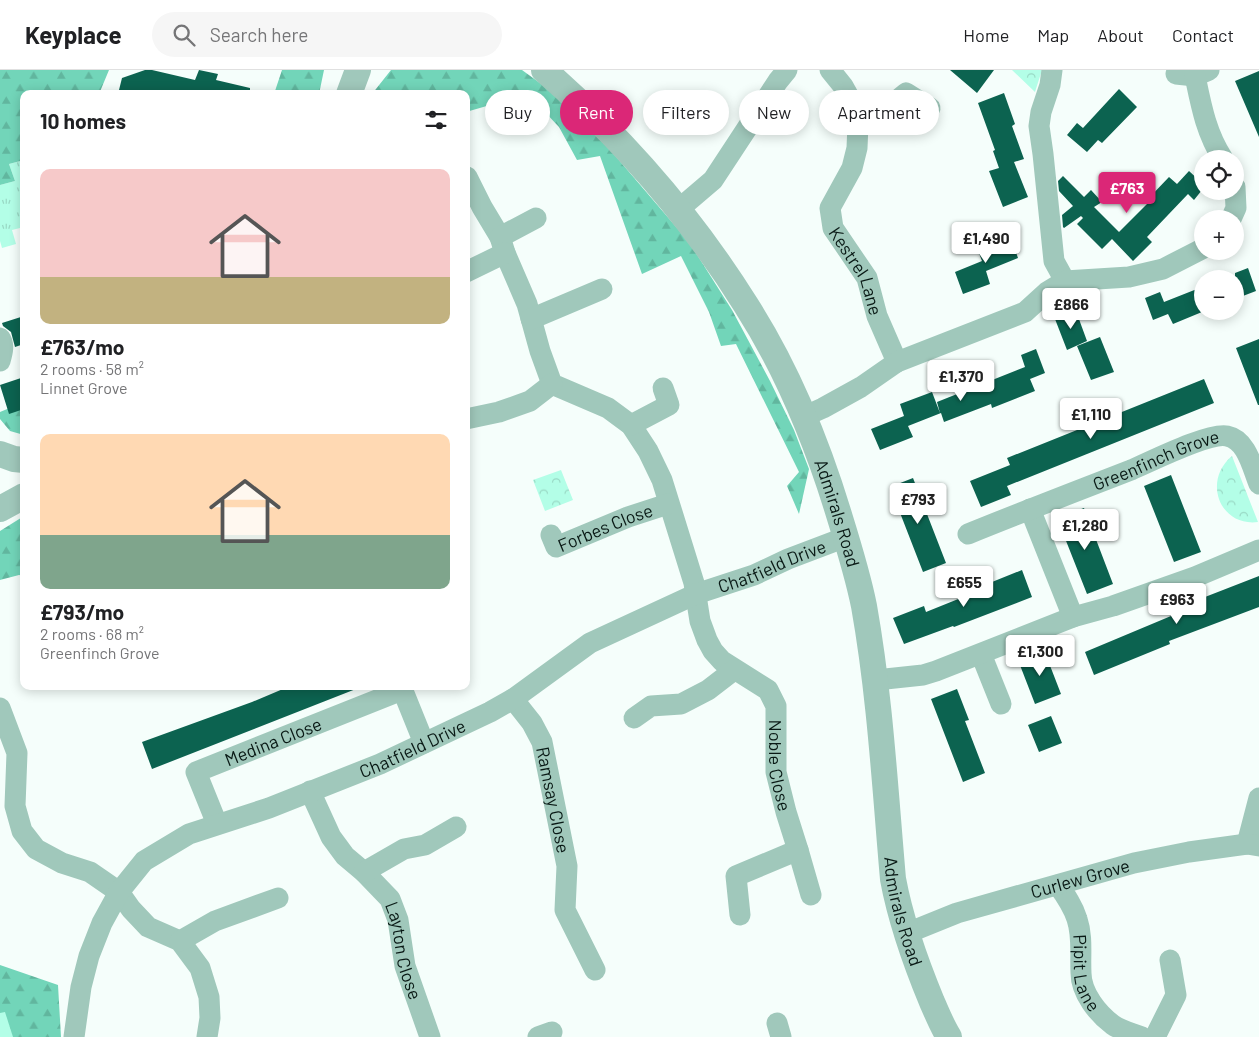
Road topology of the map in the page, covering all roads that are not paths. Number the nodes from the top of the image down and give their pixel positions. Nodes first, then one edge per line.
1 (358, 70) edge
2 (544, 70) edge
3 (830, 70) edge
4 (1052, 70) edge
5 (1193, 73) edge
6 (778, 74) edge
7 (350, 90) edge
8 (845, 90) edge
9 (858, 135) edge
10 (1216, 150) edge
11 (470, 183) edge
12 (679, 209) junction
13 (536, 218) dead end
14 (502, 245) junction
15 (1194, 253) edge
16 (470, 269) edge
17 (1065, 281) junction
18 (602, 289) dead end
19 (531, 319) junction
20 (0, 338) edge
21 (0, 361) edge
22 (897, 362) junction
23 (552, 384) junction
24 (663, 388) dead end
25 (803, 416) junction
26 (470, 418) edge
27 (631, 425) junction
28 (0, 454) edge
29 (20, 460) edge
30 (1259, 484) edge
31 (20, 498) edge
32 (668, 504) junction
33 (1030, 509) junction
34 (0, 510) edge
35 (968, 534) dead end
36 (551, 535) dead end
37 (846, 537) junction
38 (1259, 550) edge
39 (696, 594) junction
40 (1073, 617) junction
41 (981, 654) junction
42 (734, 670) junction
43 (876, 680) junction
44 (397, 690) edge
45 (403, 690) edge
46 (513, 699) junction
47 (1001, 704) dead end
48 (0, 708) edge
49 (634, 718) dead end
50 (424, 743) junction
51 (310, 791) junction
52 (1259, 798) edge
53 (216, 824) junction
54 (456, 827) dead end
55 (1253, 845) edge
56 (798, 850) junction
57 (364, 872) junction
58 (1058, 885) junction
59 (119, 892) junction
60 (811, 896) dead end
61 (278, 898) dead end
62 (740, 915) dead end
63 (905, 934) junction
64 (180, 941) junction
65 (1170, 960) dead end
66 (595, 970) dead end
67 (74, 1037) edge
68 (207, 1037) edge
69 (430, 1037) edge
70 (949, 1037) edge
71 (1142, 1037) edge
72 (1155, 1037) edge

1 - 7 street
2 - 12 street, Admirals Road
3 - 8 street, Kestrel Lane
4 - 17 street
5 - 10 street
6 - 12 street
9 - 22 street, Kestrel Lane
11 - 14 street
12 - 25 street, Admirals Road
13 - 14 street
14 - 16 street
14 - 19 street
15 - 17 street
17 - 22 street
18 - 19 street
19 - 23 street
20 - 21 street
22 - 25 street
23 - 26 street
23 - 27 street, Forbes Close
24 - 27 street
25 - 37 street, Admirals Road
27 - 32 street, Forbes Close
28 - 29 street
30 - 33 street, Greenfinch Grove
31 - 34 street
32 - 36 street, Forbes Close
32 - 39 street, Forbes Close
33 - 35 street, Greenfinch Grove
33 - 40 street
37 - 39 street, Chatfield Drive
37 - 43 street, Admirals Road
38 - 40 street
39 - 42 street, Noble Close
39 - 46 street, Chatfield Drive
40 - 41 street
41 - 43 street
41 - 47 street
42 - 49 street
42 - 56 street, Noble Close
43 - 63 street, Admirals Road
44 - 53 street, Medina Close
45 - 50 street, Medina Close
46 - 50 street, Chatfield Drive
46 - 66 street, Ramsay Close
48 - 59 street
50 - 51 street, Chatfield Drive
51 - 53 street, Chatfield Drive
51 - 57 street, Layton Close
52 - 55 street
53 - 59 street, Chatfield Drive
54 - 57 street
55 - 58 street, Curlew Grove
56 - 60 street, Noble Close
56 - 62 street
57 - 69 street, Layton Close
58 - 63 street, Curlew Grove
58 - 71 street, Pipit Lane
59 - 64 street
59 - 67 street, Chatfield Drive
61 - 64 street
63 - 70 street, Admirals Road
64 - 68 street
65 - 72 street

